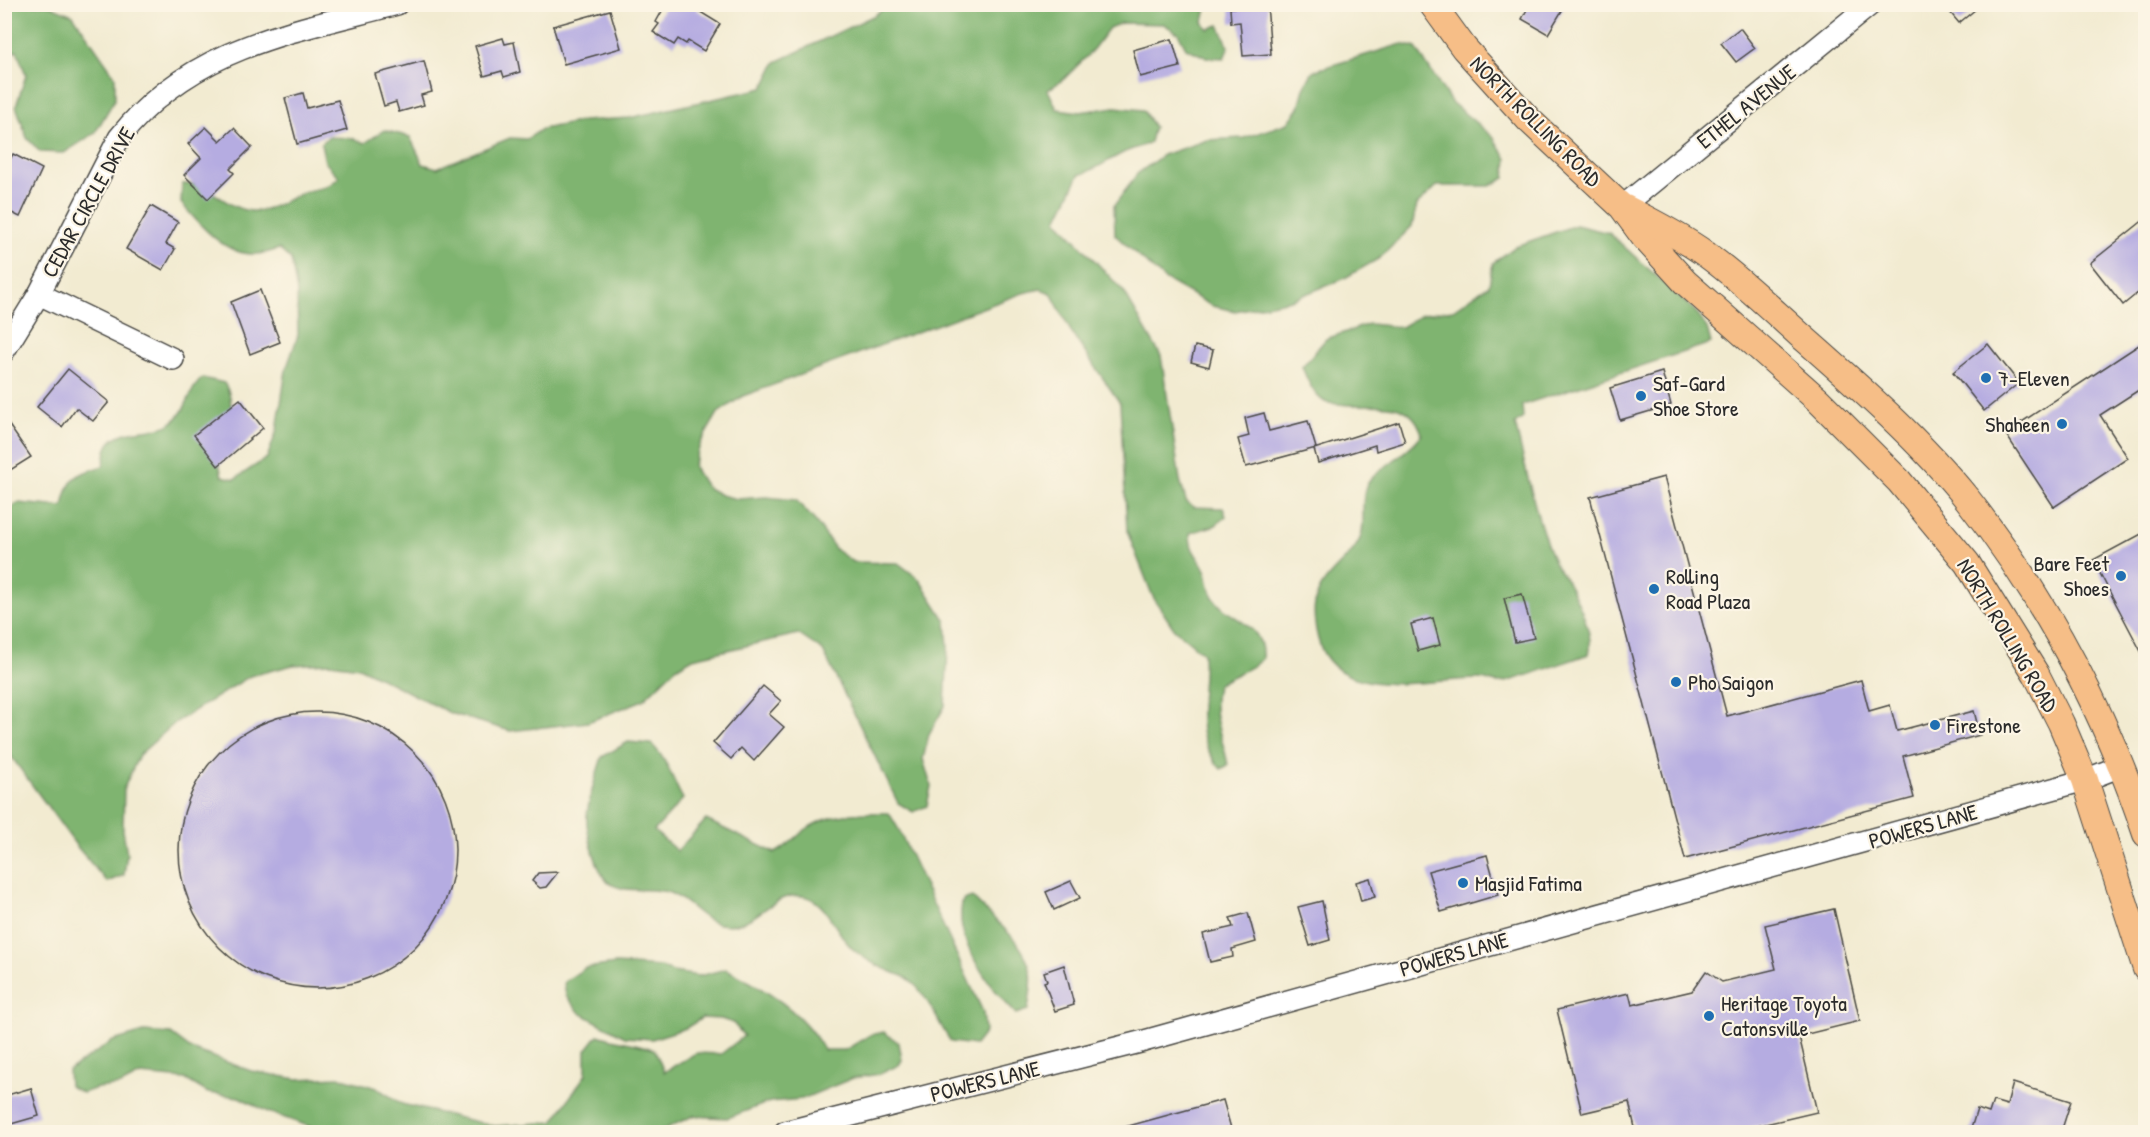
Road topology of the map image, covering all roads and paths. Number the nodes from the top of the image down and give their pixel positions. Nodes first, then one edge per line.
1 (397, 4) edge
2 (1871, 4) edge
3 (1439, 7) edge
4 (1622, 207) junction
5 (39, 294) junction
6 (4, 351) edge
7 (173, 359) dead end
8 (2121, 766) junction
9 (2085, 780) junction
10 (2145, 834) edge
11 (2145, 969) edge
12 (785, 1132) edge

1 - 5 street, CEDAR CIRCLE DRIVE
2 - 4 street, ETHEL AVENUE
3 - 4 main road, NORTH ROLLING ROAD
4 - 8 main road, NORTH ROLLING ROAD
4 - 9 main road, NORTH ROLLING ROAD
5 - 6 street, CEDAR CIRCLE DRIVE
5 - 7 street
8 - 9 street, POWERS LANE
8 - 10 main road, NORTH ROLLING ROAD
9 - 11 main road, NORTH ROLLING ROAD
9 - 12 street, POWERS LANE

